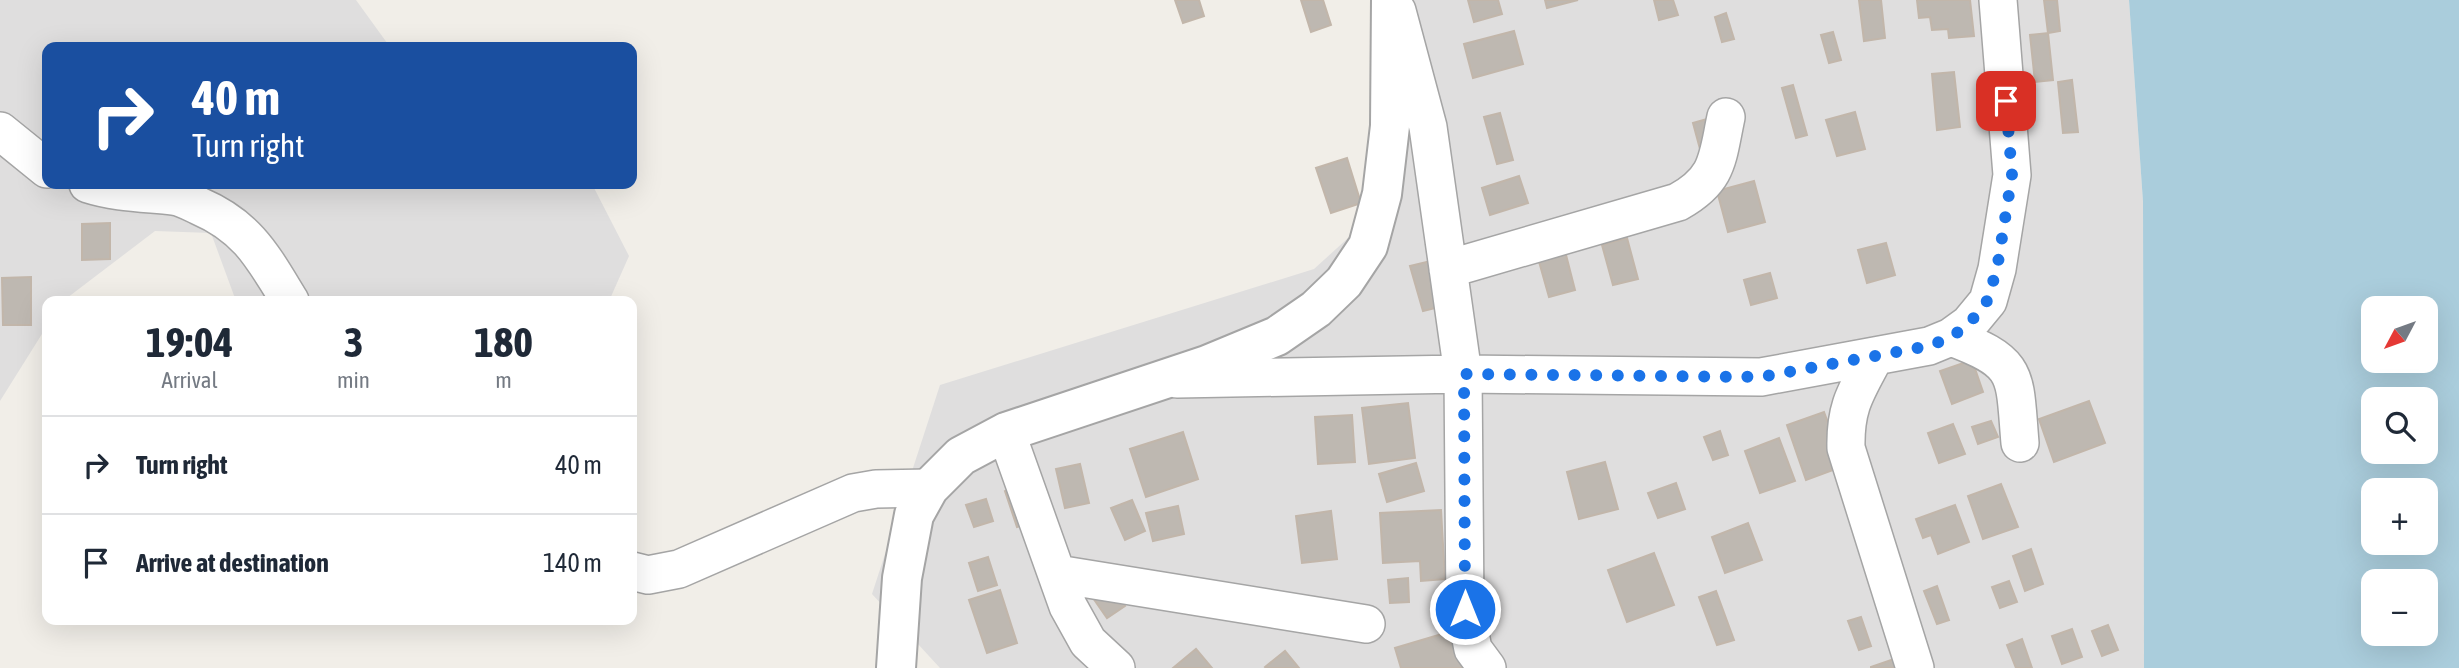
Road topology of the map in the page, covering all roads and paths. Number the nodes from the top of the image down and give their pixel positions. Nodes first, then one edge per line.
1 (1392, 0) edge
2 (1998, 0) edge
3 (1726, 117) dead end
4 (0, 131) edge
5 (42, 165) edge
6 (103, 189) edge
7 (1448, 269) junction
8 (287, 296) edge
9 (1951, 337) junction
10 (1875, 356) junction
11 (1464, 374) junction
12 (1165, 379) junction
13 (1006, 432) junction
14 (2020, 443) dead end
15 (929, 488) junction
16 (637, 572) edge
17 (1056, 574) junction
18 (1366, 624) dead end
19 (896, 668) edge
20 (1116, 668) edge
21 (1487, 668) edge
22 (1914, 668) edge

1 - 7 street
1 - 12 street
2 - 9 street
3 - 7 street
4 - 5 street
6 - 8 street
7 - 11 street
9 - 10 street
9 - 14 street
10 - 11 street
10 - 22 street
11 - 12 street
11 - 21 street
12 - 13 street
13 - 15 street
13 - 17 street
15 - 16 street
15 - 19 street
17 - 18 street
17 - 20 street

